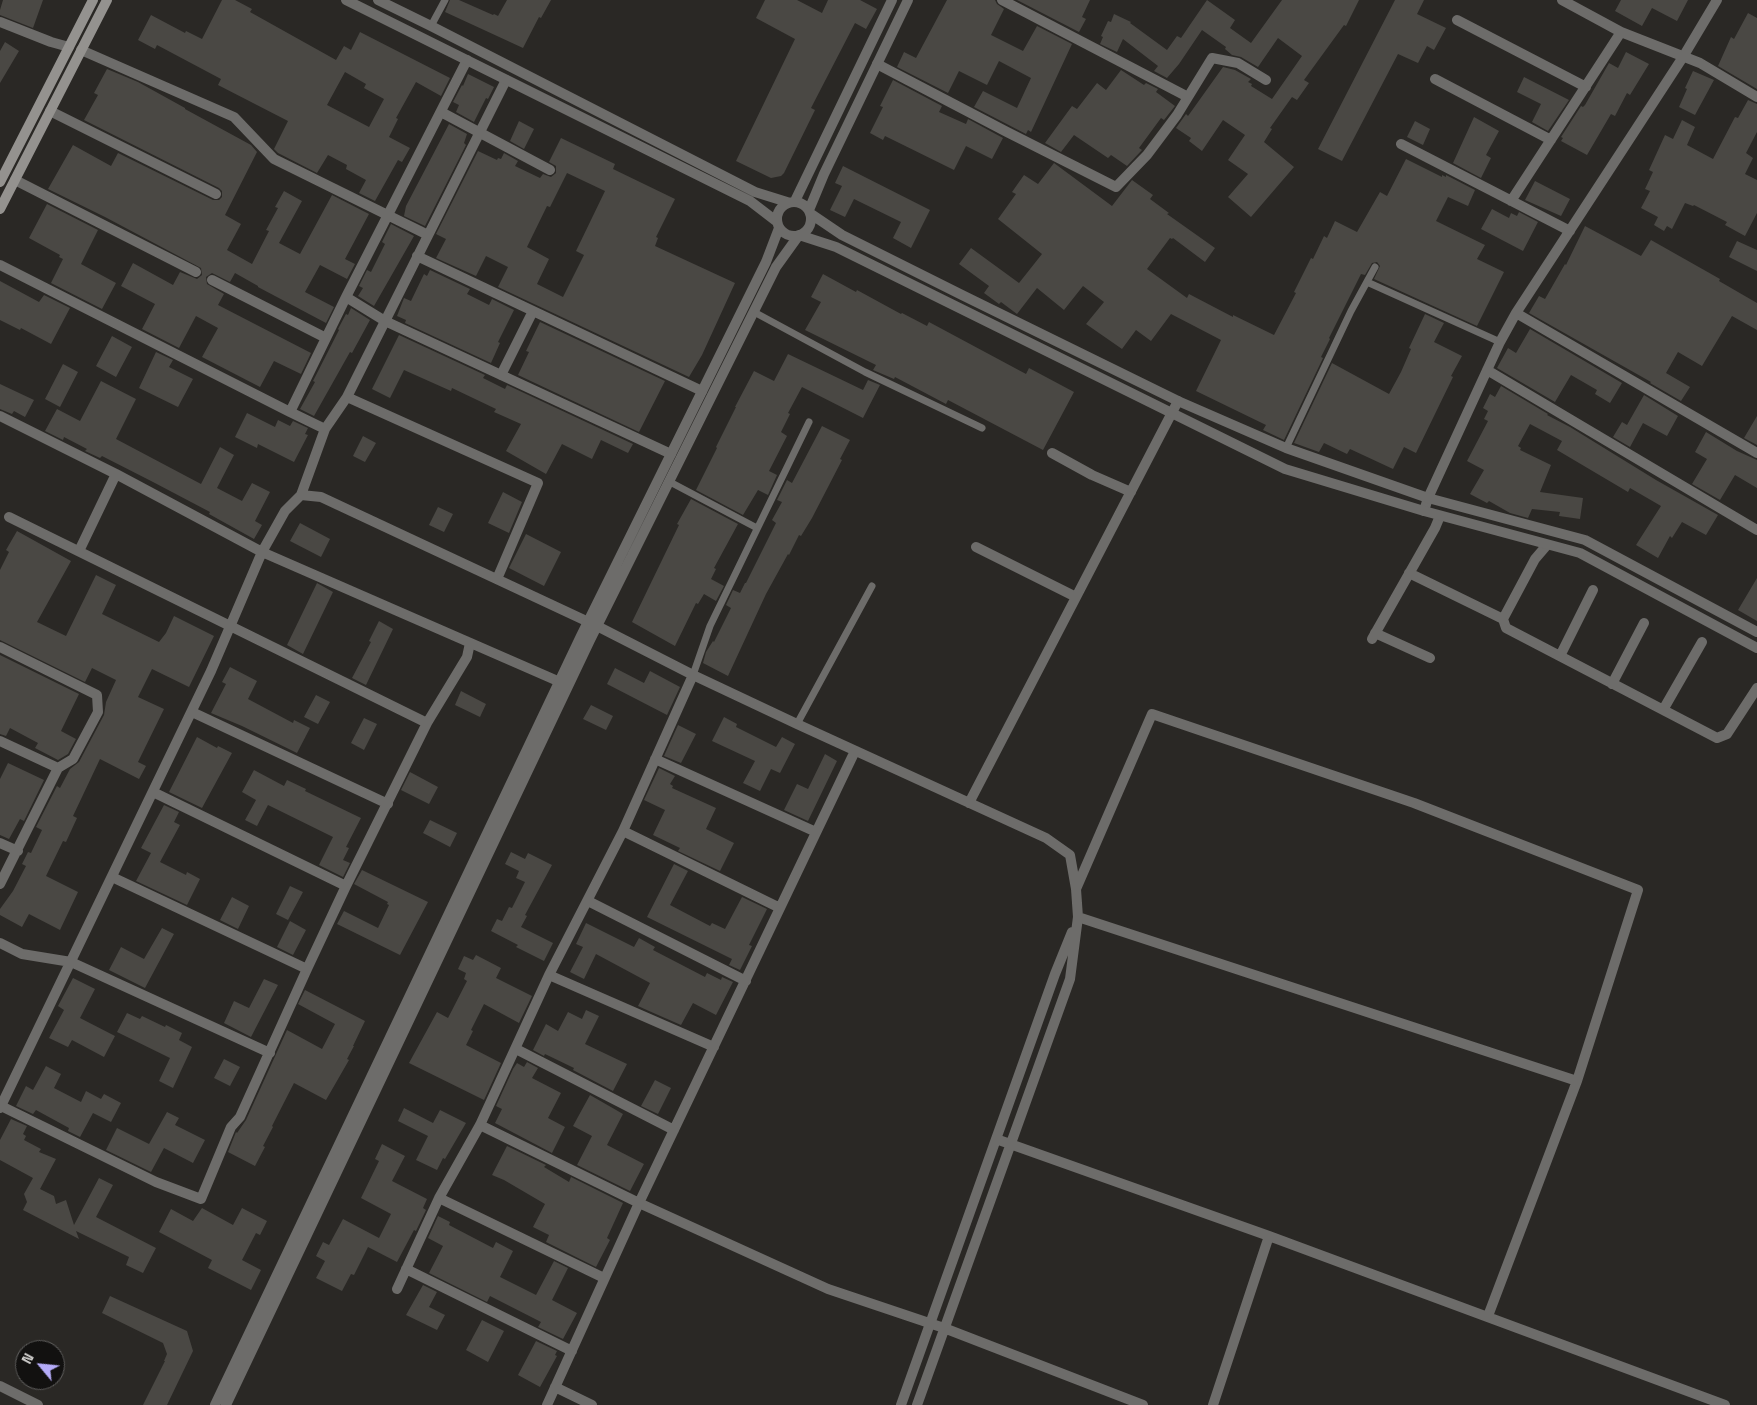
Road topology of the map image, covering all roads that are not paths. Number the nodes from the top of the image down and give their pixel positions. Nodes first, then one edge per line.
1 (93, 0) edge
2 (107, 0) edge
3 (346, 0) edge
4 (378, 0) edge
5 (445, 0) edge
6 (892, 0) edge
7 (908, 0) edge
8 (1002, 0) edge
9 (1562, 0) edge
10 (1717, 0) edge
11 (1457, 20) dead end
12 (0, 22) edge
13 (431, 26) junction
14 (1621, 32) junction
15 (69, 47) junction
16 (81, 50) junction
17 (1683, 57) junction
18 (467, 60) junction
19 (877, 64) junction
20 (1435, 79) dead end
21 (506, 80) junction
22 (1266, 80) dead end
23 (1586, 87) junction
24 (1188, 97) junction
25 (1757, 97) edge
26 (50, 112) junction
27 (441, 112) junction
28 (480, 132) junction
29 (1551, 140) junction
30 (1401, 144) dead end
31 (550, 170) dead end
32 (15, 180) junction
33 (0, 182) edge
34 (216, 194) dead end
35 (1511, 201) junction
36 (791, 202) junction
37 (0, 209) edge
38 (810, 212) junction
39 (387, 216) junction
40 (778, 224) junction
41 (1570, 231) junction
42 (428, 235) junction
43 (800, 235) junction
44 (417, 256) junction
45 (0, 265) edge
46 (1375, 267) dead end
47 (196, 272) dead end
48 (212, 280) dead end
49 (1367, 282) junction
50 (346, 297) junction
51 (533, 311) junction
52 (754, 312) junction
53 (1516, 313) junction
54 (385, 320) junction
55 (326, 338) junction
56 (1500, 342) junction
57 (1487, 370) junction
58 (501, 375) junction
59 (702, 392) junction
60 (347, 397) junction
61 (1178, 401) junction
62 (290, 412) junction
63 (1172, 413) junction
64 (0, 416) edge
65 (809, 422) dead end
66 (982, 428) dead end
67 (325, 429) junction
68 (1286, 448) junction
69 (1052, 453) dead end
70 (1757, 453) edge
71 (671, 454) junction
72 (116, 474) junction
73 (670, 482) junction
74 (1131, 492) junction
75 (301, 495) junction
76 (1428, 498) junction
77 (1424, 511) junction
78 (1440, 516) junction
79 (9, 517) dead end
80 (757, 528) junction
81 (1757, 530) edge
82 (1547, 545) junction
83 (976, 547) dead end
84 (79, 551) junction
85 (262, 552) junction
86 (1409, 573) junction
87 (496, 579) junction
88 (872, 586) dead end
89 (1593, 590) dead end
90 (1076, 597) junction
91 (1503, 619) junction
92 (1644, 623) dead end
93 (593, 624) junction
94 (230, 627) junction
95 (1757, 632) edge
96 (1702, 642) dead end
97 (470, 643) junction
98 (0, 648) edge
99 (1757, 648) edge
100 (1560, 656) junction
101 (1430, 658) dead end
102 (693, 674) junction
103 (560, 682) junction
104 (1612, 684) junction
105 (1757, 688) edge
106 (1662, 710) junction
107 (192, 712) junction
108 (427, 723) junction
109 (798, 724) junction
110 (0, 741) edge
111 (855, 751) junction
112 (655, 759) junction
113 (58, 768) junction
114 (153, 792) junction
115 (969, 802) junction
116 (388, 804) junction
117 (623, 831) junction
118 (816, 832) junction
119 (0, 842) edge
120 (18, 851) junction
121 (112, 877) junction
122 (0, 884) edge
123 (346, 886) junction
124 (1076, 889) junction
125 (588, 901) junction
126 (780, 908) junction
127 (1078, 917) junction
128 (0, 943) edge
129 (71, 962) junction
130 (307, 969) junction
131 (549, 975) junction
132 (746, 981) junction
133 (714, 1047) junction
134 (516, 1049) junction
135 (270, 1053) junction
136 (1577, 1081) junction
137 (1, 1107) edge
138 (480, 1125) junction
139 (674, 1130) junction
140 (996, 1139) junction
141 (1010, 1144) junction
142 (440, 1198) junction
143 (639, 1203) junction
144 (1269, 1236) junction
145 (406, 1269) junction
146 (604, 1278) junction
147 (397, 1289) dead end
148 (1488, 1316) junction
149 (930, 1323) junction
150 (944, 1328) junction
151 (572, 1351) junction
152 (0, 1386) edge
153 (555, 1387) junction
154 (38, 1405) edge
155 (215, 1405) edge
156 (226, 1405) edge
157 (547, 1405) edge
158 (592, 1405) edge
159 (901, 1405) edge
160 (917, 1405) edge
161 (1143, 1405) edge
162 (1213, 1405) edge
163 (1725, 1405) edge

1 - 15 main road
2 - 16 main road
3 - 18 street
4 - 13 street
5 - 13 lane
6 - 36 street
7 - 19 street
8 - 24 street
9 - 14 street
10 - 17 street
11 - 23 street
12 - 15 street
13 - 36 street
14 - 17 street
14 - 23 street
15 - 33 main road
16 - 26 main road
16 - 39 street
17 - 25 street
17 - 41 street
18 - 21 street
18 - 27 street
19 - 24 street
19 - 38 street
20 - 29 street
21 - 28 street
21 - 40 street
22 - 24 street
23 - 29 street
26 - 32 main road
26 - 34 street
27 - 28 street
27 - 39 street
28 - 31 street
28 - 42 street
29 - 35 street
30 - 35 street
32 - 37 main road
32 - 47 street
35 - 41 street
36 - 38 street
36 - 40 street
38 - 43 street
38 - 61 street
39 - 42 street
39 - 50 street
40 - 43 street
40 - 59 street
41 - 53 street
42 - 44 street
43 - 52 street
43 - 63 street
44 - 51 street
44 - 54 street
45 - 62 street
46 - 49 lane
48 - 55 street
49 - 56 lane
49 - 68 lane
50 - 54 street
50 - 55 street
51 - 58 street
51 - 59 street
52 - 66 lane
52 - 73 street
53 - 56 street
53 - 70 street
54 - 58 street
54 - 60 street
55 - 62 street
56 - 57 street
57 - 76 street
57 - 81 street
58 - 71 street
59 - 71 street
60 - 67 street
60 - 87 street
61 - 63 street
61 - 68 street
62 - 67 street
63 - 74 street
63 - 77 street
64 - 72 street
65 - 80 lane
67 - 75 street
68 - 76 street
69 - 74 street
71 - 93 street
72 - 84 street
72 - 85 street
73 - 80 lane
73 - 93 street
74 - 90 street
75 - 85 street
75 - 87 street
76 - 77 street
76 - 95 street
77 - 78 street
78 - 82 street
78 - 86 street
79 - 84 street
80 - 102 lane
82 - 91 street
82 - 99 street
83 - 90 street
84 - 94 street
85 - 94 street
85 - 97 street
86 - 91 street
86 - 101 street
87 - 93 street
88 - 109 lane
89 - 100 street
90 - 115 street
91 - 100 street
92 - 104 street
93 - 102 street
93 - 103 street
93 - 156 street
94 - 107 street
94 - 108 street
96 - 106 street
97 - 103 street
97 - 108 street
98 - 113 street
100 - 104 street
102 - 109 street
102 - 112 street
103 - 155 street
104 - 106 street
105 - 106 street
107 - 114 street
107 - 116 street
108 - 116 street
109 - 111 street
110 - 113 street
111 - 115 street
111 - 118 street
112 - 117 street
112 - 118 street
113 - 120 street
114 - 121 street
114 - 123 street
115 - 124 street
116 - 123 street
117 - 125 street
117 - 126 street
118 - 126 street
119 - 120 street
120 - 122 street
121 - 129 street
121 - 130 street
123 - 130 street
124 - 127 street
124 - 136 street
125 - 131 street
125 - 132 street
126 - 132 street
127 - 136 street
127 - 140 street
127 - 141 street
128 - 129 street
129 - 135 street
129 - 137 street
130 - 135 street
131 - 133 street
131 - 134 street
132 - 133 street
133 - 139 street
134 - 138 street
134 - 139 street
135 - 137 street
136 - 148 street
138 - 142 street
138 - 143 street
139 - 143 street
140 - 141 street
140 - 149 street
141 - 144 street
141 - 150 street
142 - 145 street
142 - 146 street
143 - 146 street
143 - 149 street
144 - 148 street
144 - 162 street
145 - 147 street
145 - 151 street
146 - 151 street
148 - 163 street
149 - 150 street
149 - 159 street
150 - 160 street
150 - 161 street
151 - 153 street
152 - 154 street
153 - 157 street
153 - 158 street

